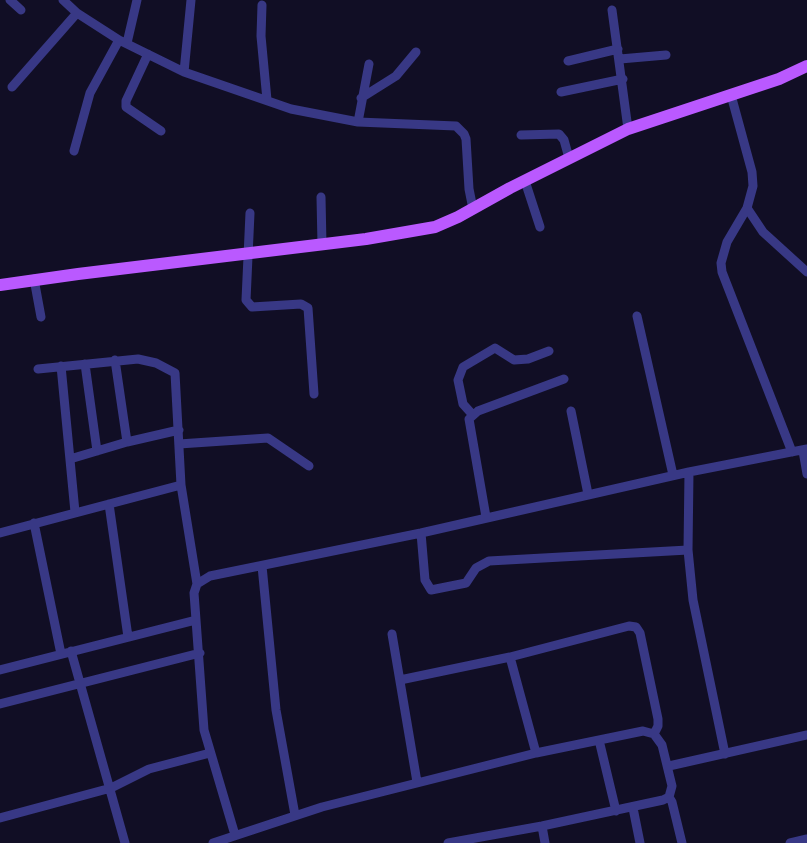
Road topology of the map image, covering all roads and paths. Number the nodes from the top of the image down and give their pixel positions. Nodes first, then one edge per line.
1 (10, 0) edge
2 (63, 0) edge
3 (137, 0) edge
4 (192, 0) edge
5 (262, 5) dead end
6 (21, 10) dead end
7 (612, 10) dead end
8 (77, 13) junction
9 (123, 42) junction
10 (618, 49) junction
11 (416, 52) dead end
12 (148, 54) junction
13 (666, 55) dead end
14 (620, 59) junction
15 (568, 61) dead end
16 (369, 64) dead end
17 (807, 66) edge
18 (184, 72) junction
19 (623, 79) junction
20 (12, 87) dead end
21 (561, 92) dead end
22 (731, 95) junction
23 (361, 98) junction
24 (267, 100) junction
25 (358, 122) junction
26 (628, 129) junction
27 (161, 131) dead end
28 (521, 135) dead end
29 (74, 151) dead end
30 (569, 158) junction
31 (525, 181) junction
32 (321, 197) dead end
33 (747, 208) junction
34 (473, 209) junction
35 (250, 213) dead end
36 (540, 227) dead end
37 (322, 244) junction
38 (249, 255) junction
39 (807, 272) edge
40 (34, 279) junction
41 (0, 285) edge
42 (637, 316) dead end
43 (41, 317) dead end
44 (549, 351) dead end
45 (115, 360) junction
46 (85, 364) junction
47 (61, 366) junction
48 (38, 369) dead end
49 (564, 379) dead end
50 (314, 394) dead end
51 (571, 411) dead end
52 (472, 414) junction
53 (179, 430) junction
54 (128, 442) junction
55 (179, 444) junction
56 (805, 450) edge
57 (97, 451) junction
58 (792, 452) junction
59 (70, 459) junction
60 (309, 466) dead end
61 (689, 472) junction
62 (807, 474) edge
63 (673, 475) junction
64 (181, 486) junction
65 (588, 494) junction
66 (108, 504) junction
67 (75, 512) junction
68 (486, 518) junction
69 (34, 522) junction
70 (0, 533) edge
71 (420, 533) junction
72 (688, 550) junction
73 (262, 566) junction
74 (197, 584) junction
75 (196, 620) junction
76 (392, 634) dead end
77 (128, 637) junction
78 (72, 651) junction
79 (200, 653) junction
80 (60, 654) junction
81 (510, 656) junction
82 (0, 670) edge
83 (400, 680) junction
84 (82, 683) junction
85 (0, 704) edge
86 (654, 734) junction
87 (807, 735) edge
88 (599, 740) junction
89 (210, 753) junction
90 (536, 753) junction
91 (725, 754) junction
92 (669, 766) junction
93 (417, 782) junction
94 (111, 788) junction
95 (669, 797) junction
96 (632, 808) junction
97 (616, 811) junction
98 (295, 815) junction
99 (0, 818) edge
100 (542, 826) junction
101 (235, 835) junction
102 (807, 839) edge
103 (125, 843) edge
104 (213, 843) edge
105 (448, 843) edge
106 (545, 843) edge
107 (640, 843) edge
108 (682, 843) edge
109 (790, 843) edge

1 - 6 street
2 - 8 street
3 - 9 street
4 - 18 street
5 - 24 street
7 - 10 street
8 - 9 street
8 - 20 street
9 - 12 street
9 - 29 street
10 - 14 street
10 - 15 street
11 - 23 street
12 - 18 street
12 - 27 street
13 - 14 street
14 - 19 street
16 - 23 street
17 - 22 main road
18 - 24 street
19 - 21 street
19 - 26 street
22 - 26 main road
22 - 33 street
23 - 25 street
24 - 25 street
25 - 34 street
26 - 30 main road
28 - 30 street
30 - 31 main road
31 - 34 main road
31 - 36 street
32 - 37 street
33 - 39 street
33 - 58 street
34 - 37 main road
35 - 38 street
37 - 38 main road
38 - 40 main road
38 - 50 street
40 - 41 main road
40 - 43 street
42 - 63 street
44 - 52 street
45 - 46 street
45 - 53 street
45 - 54 street
46 - 47 street
46 - 57 street
47 - 48 street
47 - 59 street
49 - 52 street
51 - 65 street
52 - 68 street
53 - 54 street
53 - 55 street
54 - 57 street
55 - 60 street
55 - 64 street
56 - 58 street
56 - 62 street
57 - 59 street
58 - 61 street
59 - 67 street
61 - 63 street
61 - 72 street
63 - 65 street
64 - 66 street
64 - 74 street
65 - 68 street
66 - 67 street
66 - 77 street
67 - 69 street
68 - 71 street
69 - 70 street
69 - 80 street
71 - 72 street
71 - 73 street
72 - 91 street
73 - 74 street
73 - 98 street
74 - 75 street
75 - 77 street
75 - 79 street
76 - 83 street
77 - 78 street
78 - 80 street
78 - 84 street
79 - 84 street
79 - 89 street
80 - 82 street
81 - 83 street
81 - 86 street
81 - 90 street
83 - 93 street
84 - 85 street
84 - 94 street
86 - 88 street
86 - 92 street
87 - 91 street
88 - 90 street
88 - 97 street
89 - 94 street
89 - 101 street
90 - 93 street
91 - 92 street
92 - 95 street
93 - 98 street
94 - 99 street
94 - 103 street
95 - 96 street
95 - 108 street
96 - 97 street
96 - 107 street
97 - 100 street
98 - 101 street
100 - 105 street
100 - 106 street
101 - 104 street
102 - 109 street

